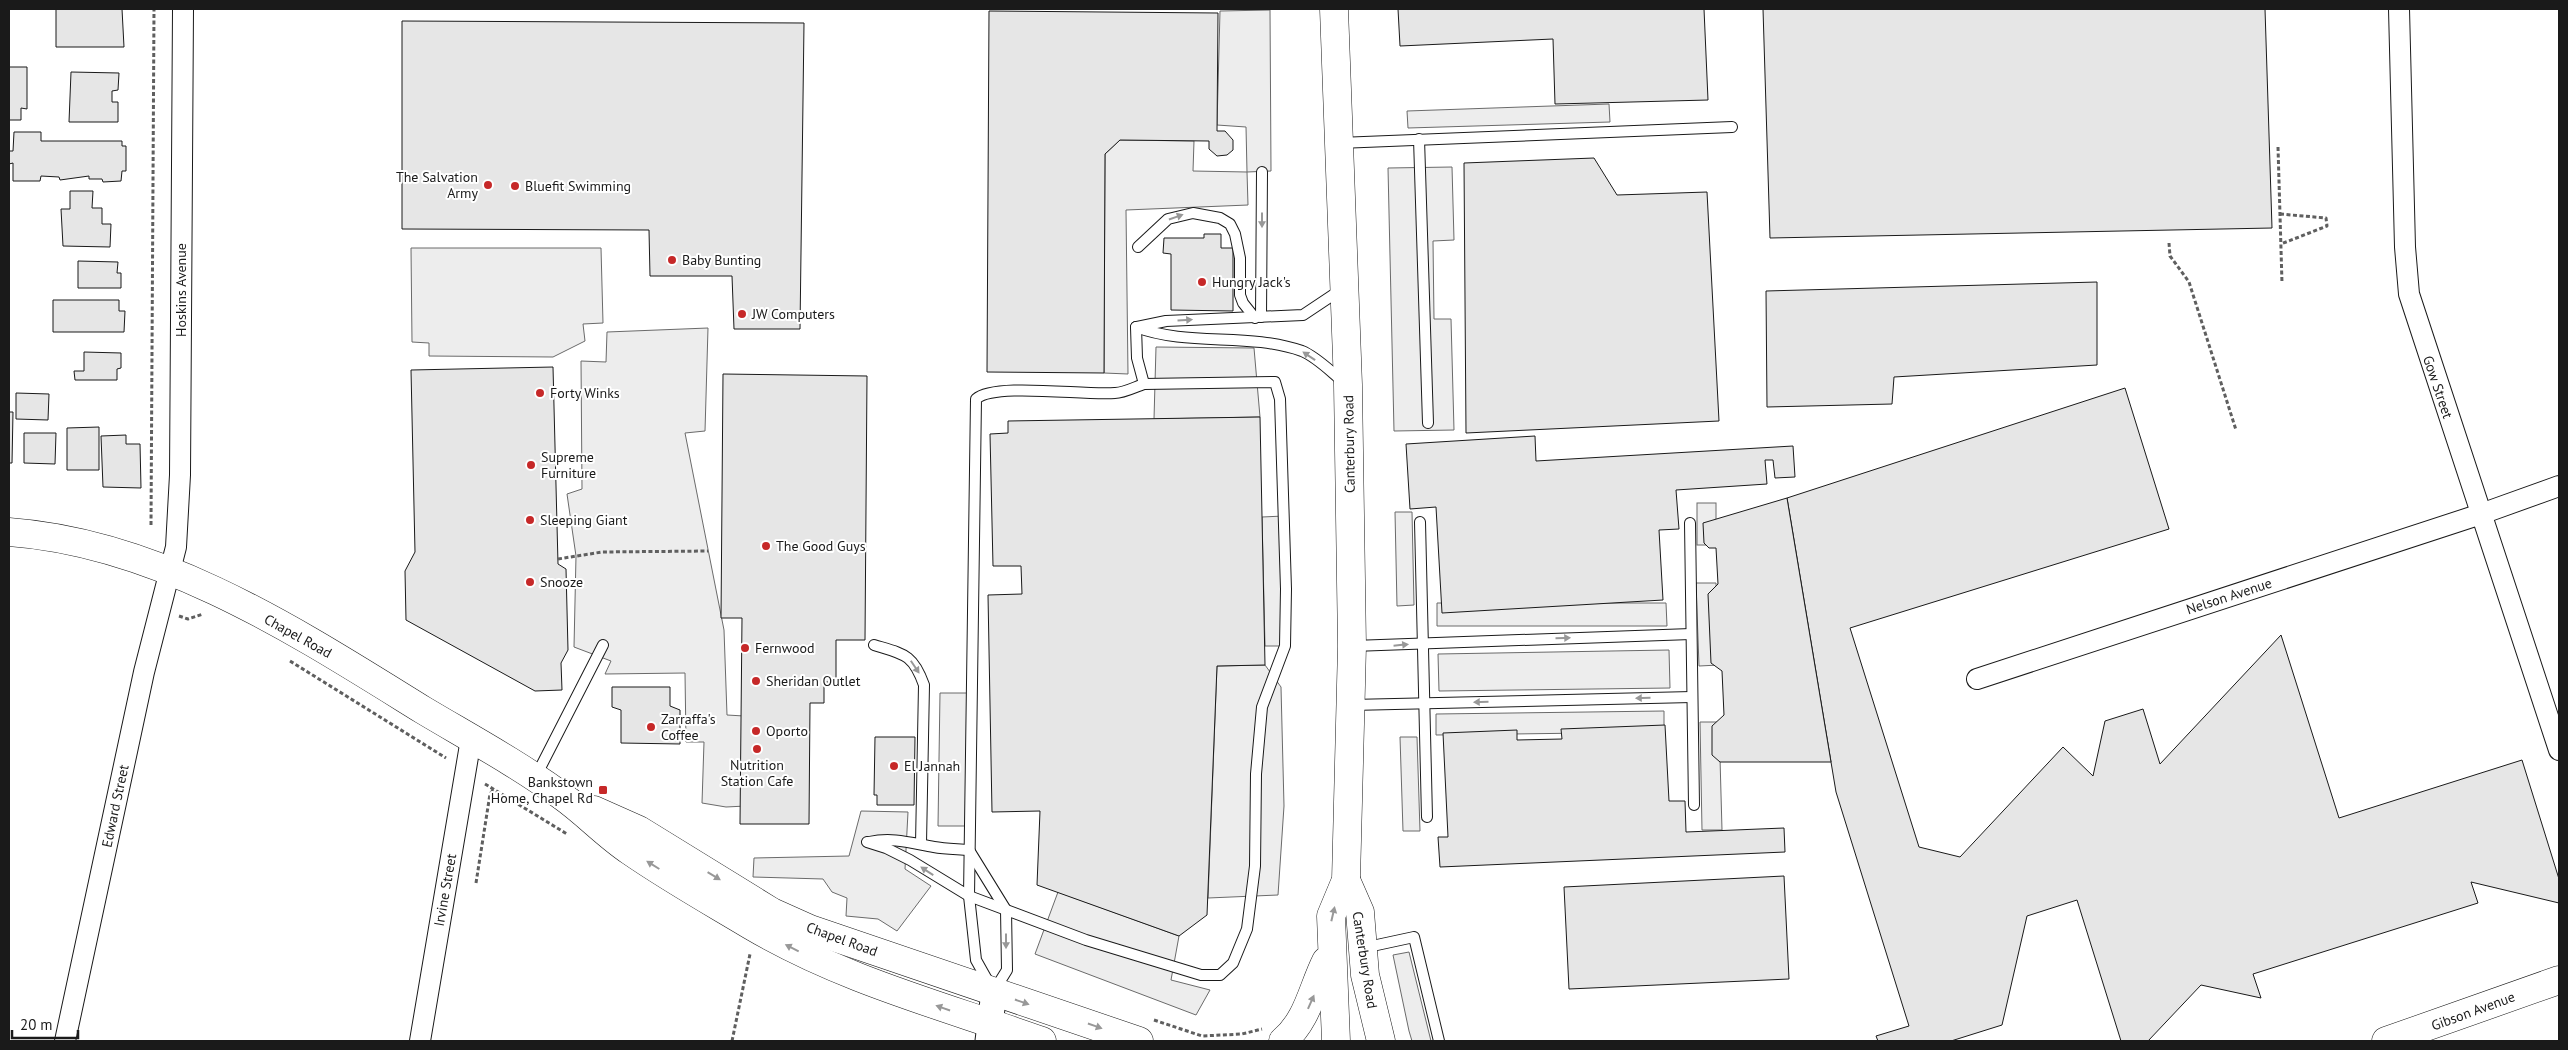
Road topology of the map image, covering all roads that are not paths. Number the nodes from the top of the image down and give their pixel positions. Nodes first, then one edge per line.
1 (183, 9) edge
2 (1334, 9) edge
3 (2399, 9) edge
4 (1732, 126) dead end
5 (1419, 140) junction
6 (1339, 143) junction
7 (1262, 172) dead end
8 (1138, 247) dead end
9 (1344, 288) junction
10 (1258, 317) junction
11 (1136, 327) junction
12 (1144, 384) junction
13 (1348, 385) junction
14 (1428, 423) dead end
15 (2559, 486) edge
16 (2481, 514) junction
17 (1420, 522) dead end
18 (1690, 522) dead end
19 (9, 532) edge
20 (170, 571) junction
21 (1691, 634) junction
22 (1423, 642) junction
23 (874, 644) dead end
24 (603, 645) dead end
25 (1352, 646) junction
26 (1977, 679) dead end
27 (1692, 697) junction
28 (1424, 704) junction
29 (1351, 705) junction
30 (471, 739) junction
31 (2559, 750) edge
32 (535, 778) junction
33 (563, 796) junction
34 (1694, 805) dead end
35 (1427, 817) dead end
36 (922, 844) junction
37 (969, 850) junction
38 (1346, 880) junction
39 (969, 896) junction
40 (1006, 910) junction
41 (1362, 948) junction
42 (1331, 951) junction
43 (2559, 980) edge
44 (994, 992) junction
45 (1143, 1029) edge
46 (989, 1032) edge
47 (1276, 1034) edge
48 (2418, 1036) edge
49 (65, 1041) edge
50 (420, 1041) edge
51 (1042, 1041) edge
52 (1336, 1041) edge
53 (1381, 1041) edge
54 (1439, 1041) edge
55 (2386, 1041) edge

1 - 20 street, Hoskins Avenue
2 - 6 main road, Canterbury Road
3 - 16 street, Gow Street
4 - 5 lane
5 - 6 lane
5 - 14 lane
6 - 9 main road, Canterbury Road
7 -> 10 lane
8 -> 10 lane
9 - 10 lane
9 - 13 main road, Canterbury Road
11 -> 10 lane
11 - 12 lane
13 -> 11 lane
12 - 37 lane
12 - 40 lane
13 - 25 main road, Canterbury Road
15 - 16 street, Nelson Avenue
16 - 26 street, Nelson Avenue
16 - 31 street, Gow Street
17 - 22 lane
18 - 21 lane
19 - 20 main road, Chapel Road
20 - 30 main road, Chapel Road
20 - 49 street, Edward Street
22 -> 21 lane
21 - 27 lane
25 -> 22 lane
22 - 28 lane
23 -> 36 lane
24 - 32 lane
25 - 29 main road, Canterbury Road
27 -> 28 lane
27 - 34 lane
28 - 29 lane
28 - 35 lane
29 - 38 main road, Canterbury Road
30 - 32 main road, Chapel Road
30 - 50 street, Irvine Street
32 - 33 main road, Chapel Road
33 -> 44 main road, Chapel Road
46 -> 33 main road, Chapel Road
36 - 37 lane
39 -> 36 lane
37 - 39 lane
37 - 40 lane
38 - 41 main road, Canterbury Road
42 -> 38 main road, Canterbury Road
39 - 40 lane
39 - 44 lane
40 -> 44 lane
41 - 53 main road, Canterbury Road
41 - 54 lane
47 -> 42 main road
42 - 52 main road, Canterbury Road
43 - 48 main road, Gibson Avenue
44 -> 45 main road, Chapel Road
44 - 46 street
46 - 51 main road, Chapel Road
48 - 55 main road, Gibson Avenue

